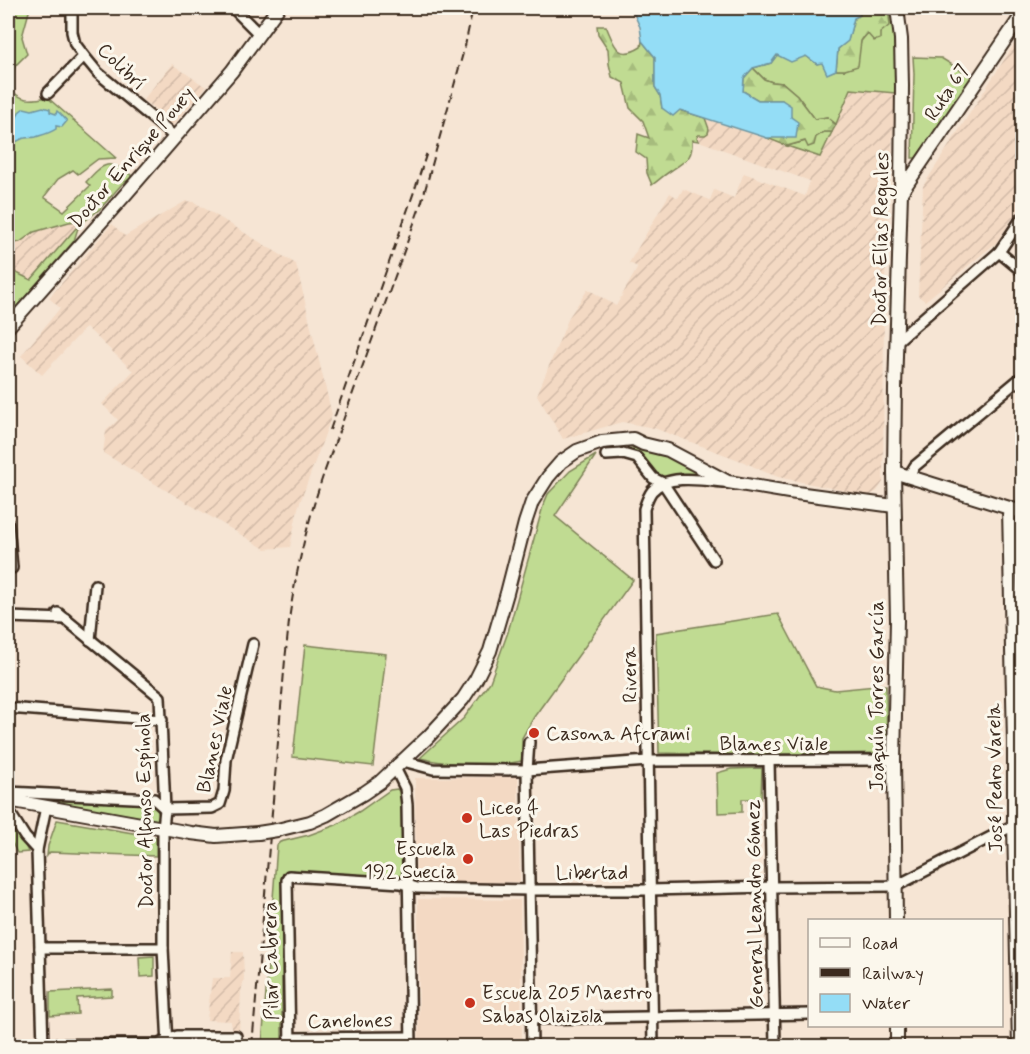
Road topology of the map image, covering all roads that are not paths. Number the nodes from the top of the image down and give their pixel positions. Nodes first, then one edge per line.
1 (72, 8) edge
2 (233, 8) edge
3 (278, 8) edge
4 (897, 8) edge
5 (1023, 15) edge
6 (259, 34) junction
7 (84, 56) junction
8 (48, 93) dead end
9 (175, 137) junction
10 (902, 192) junction
11 (1023, 219) edge
12 (999, 252) junction
13 (1023, 271) edge
14 (12, 317) edge
15 (8, 327) edge
16 (897, 341) junction
17 (1023, 377) edge
18 (606, 455) dead end
19 (894, 472) junction
20 (908, 477) junction
21 (728, 482) junction
22 (663, 483) junction
23 (894, 506) junction
24 (1008, 508) junction
25 (1023, 512) edge
26 (8, 524) edge
27 (714, 560) dead end
28 (12, 568) dead end
29 (95, 585) dead end
30 (8, 617) edge
31 (1017, 637) edge
32 (90, 640) junction
33 (253, 644) dead end
34 (8, 708) edge
35 (162, 720) junction
36 (529, 742) dead end
37 (1018, 745) edge
38 (894, 760) junction
39 (648, 761) junction
40 (769, 761) junction
41 (399, 765) junction
42 (527, 770) junction
43 (8, 792) edge
44 (8, 800) edge
45 (46, 807) junction
46 (165, 809) junction
47 (8, 810) edge
48 (1018, 827) edge
49 (163, 828) junction
50 (37, 850) junction
51 (289, 876) joint
52 (408, 885) junction
53 (896, 886) junction
54 (772, 887) junction
55 (530, 890) junction
56 (650, 890) junction
57 (896, 919) edge
58 (1019, 942) edge
59 (40, 948) junction
60 (163, 948) junction
61 (774, 1014) junction
62 (808, 1014) edge
63 (652, 1016) junction
64 (532, 1019) junction
65 (897, 1027) edge
66 (236, 1036) dead end
67 (290, 1042) edge
68 (410, 1042) edge
69 (168, 1043) edge
70 (8, 1045) edge
71 (43, 1046) edge
72 (532, 1047) edge
73 (653, 1047) edge
74 (775, 1047) edge
75 (897, 1047) edge
76 (1019, 1047) edge

1 - 7 street, Colibrí
2 - 6 street
3 - 6 street, Doctor Enrique Pouey
4 - 10 street, Doctor Elías Regules
5 - 10 street, Ruta 67
6 - 9 street, Doctor Enrique Pouey
7 - 8 street
7 - 9 street, Colibrí
9 - 14 street, Doctor Enrique Pouey
10 - 16 street, Doctor Elías Regules
11 - 12 street
12 - 13 street
12 - 16 street
14 - 15 street, Doctor Enrique Pouey
16 - 19 street, Doctor Elías Regules
17 - 20 street
18 - 22 street
19 - 20 street
19 - 23 street, Joaquín Torres García
20 - 24 street
21 - 22 street
21 - 23 street
21 - 41 street
22 - 27 street
22 - 39 street, Rivera
23 - 38 street, Joaquín Torres García
24 - 25 street
24 - 31 street, José Pedro Varela
26 - 28 street
29 - 32 street
30 - 32 street, Doctor Alfonso Espínola
31 - 37 street, José Pedro Varela
32 - 35 street, Doctor Alfonso Espínola
33 - 46 street, Blanes Viale
34 - 35 street
35 - 46 street, Doctor Alfonso Espínola
36 - 42 street
37 - 48 street, José Pedro Varela
38 - 40 street, Blanes Viale
38 - 53 street, Joaquín Torres García
39 - 40 street, Blanes Viale
39 - 42 street, Blanes Viale
39 - 56 street, Rivera
40 - 54 street, General Leandro Gómez
41 - 42 street, Blanes Viale
41 - 49 street, bridge
41 - 52 street
42 - 55 street
43 - 46 street, Blanes Viale
44 - 45 street
45 - 49 street
45 - 50 street
46 - 49 street, Doctor Alfonso Espínola
47 - 50 street
48 - 53 street
48 - 58 street, José Pedro Varela
49 - 60 street, Doctor Alfonso Espínola
50 - 59 street
51 - 52 street, Libertad
51 - 67 street, Pilar Cabrera
52 - 55 street, Libertad
52 - 68 street
53 - 54 street, Libertad
53 - 57 street, Joaquín Torres García
54 - 56 street, Libertad
54 - 61 street, General Leandro Gómez
55 - 56 street, Libertad
55 - 64 street
56 - 63 street, Rivera
58 - 76 street, José Pedro Varela
59 - 60 street
59 - 71 street
60 - 69 street, Doctor Alfonso Espínola
61 - 62 street
61 - 63 street
61 - 74 street, General Leandro Gómez
63 - 64 street
63 - 73 street, Rivera
64 - 72 street
65 - 75 street
66 - 69 street
67 - 68 street, Canelones
69 - 71 street
70 - 71 street

